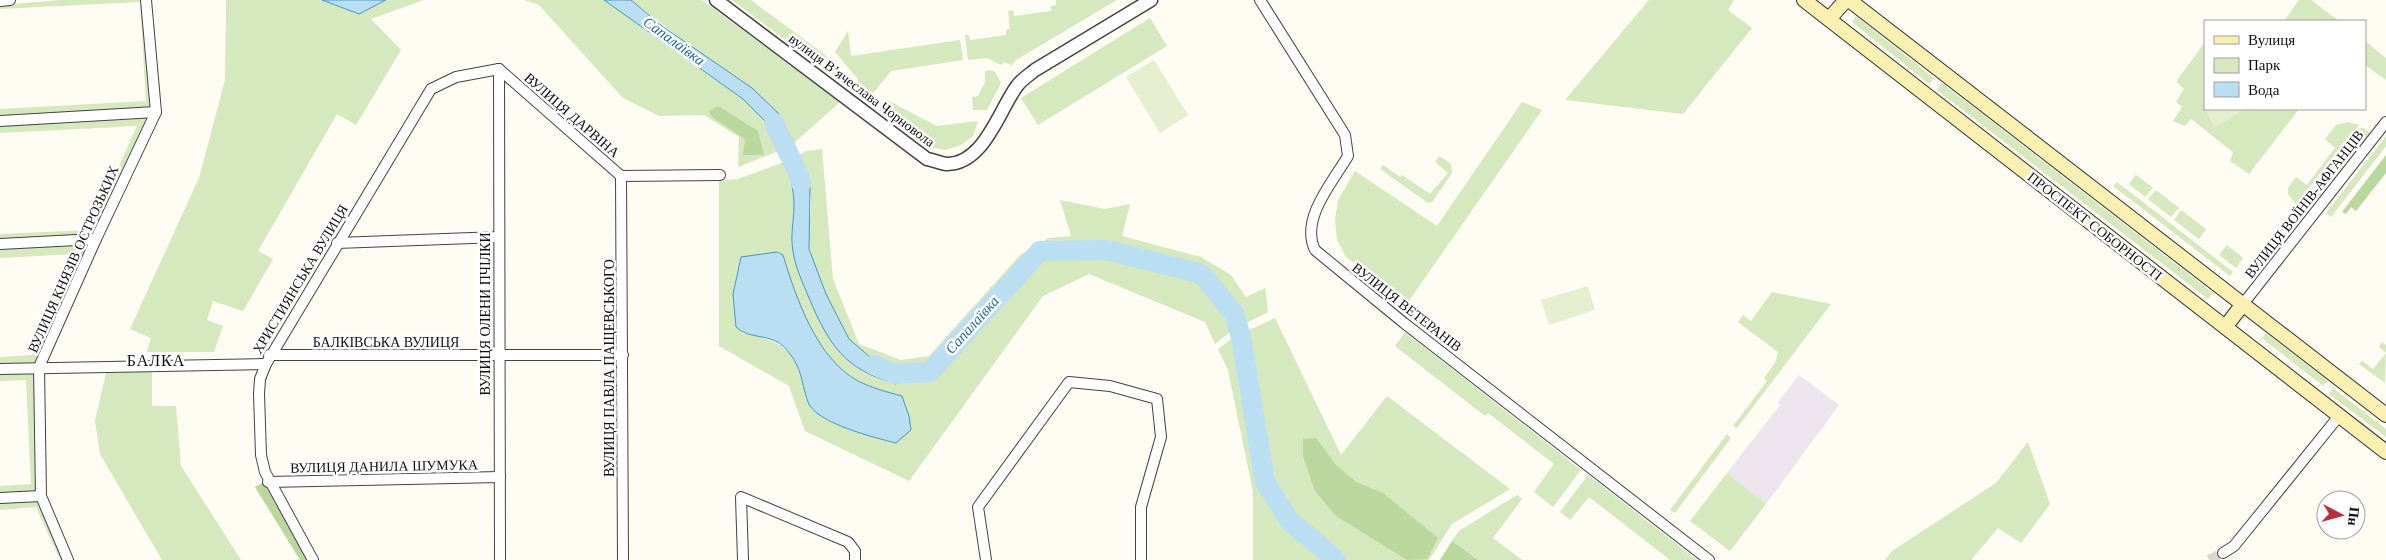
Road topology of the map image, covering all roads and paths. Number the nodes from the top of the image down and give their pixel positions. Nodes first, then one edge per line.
1 (10, 0) edge
2 (146, 0) edge
3 (716, 0) edge
4 (1151, 0) edge
5 (1260, 0) edge
6 (1804, 0) edge
7 (1848, 0) edge
8 (0, 1) edge
9 (1829, 19) junction
10 (498, 68) junction
11 (156, 112) junction
12 (0, 121) edge
13 (2386, 122) edge
14 (720, 175) dead end
15 (620, 176) junction
16 (499, 237) junction
17 (96, 239) junction
18 (337, 243) junction
19 (0, 244) edge
20 (2243, 304) junction
21 (2226, 326) junction
22 (623, 355) junction
23 (499, 356) junction
24 (267, 360) junction
25 (39, 367) junction
26 (0, 369) edge
27 (2386, 414) edge
28 (2339, 416) junction
29 (2386, 452) edge
30 (500, 477) junction
31 (268, 482) junction
32 (41, 496) junction
33 (0, 498) edge
34 (2223, 553) tunnel mouth
35 (68, 560) edge
36 (313, 560) edge
37 (500, 560) edge
38 (623, 560) edge
39 (743, 560) edge
40 (855, 560) edge
41 (986, 560) edge
42 (1141, 560) edge
43 (1709, 560) edge

1 - 8 street
2 - 11 street
3 - 4 street, вулиця Вʼячеслава Чорновола
5 - 43 street, ВУЛИЦЯ ВЕТЕРАНІВ
6 - 9 main road, ПРОСПЕКТ СОБОРНОСТІ
7 - 9 main road
7 - 20 main road
9 - 21 main road, ПРОСПЕКТ СОБОРНОСТІ
10 - 15 street, ВУЛИЦЯ ДАРВІНА
10 - 16 street, ВУЛИЦЯ ОЛЕНИ ПЧІЛКИ
10 - 18 street, ХРИСТИЯНСЬКА ВУЛИЦЯ
11 - 12 street
11 - 17 street, ВУЛИЦЯ КНЯЗІВ ОСТРОЗЬКИХ
13 - 20 street, ВУЛИЦЯ ВОЇНІВ-АФГАНЦІВ
14 - 15 street, ВУЛИЦЯ ДАРВІНА
15 - 22 street, ВУЛИЦЯ ПАВЛА ПАЩЕВСЬКОГО
16 - 18 street
16 - 23 street, ВУЛИЦЯ ОЛЕНИ ПЧІЛКИ
17 - 19 street
17 - 25 street, ВУЛИЦЯ КНЯЗІВ ОСТРОЗЬКИХ
18 - 24 street, ХРИСТИЯНСЬКА ВУЛИЦЯ
20 - 21 main road
20 - 27 main road
21 - 28 main road, ПРОСПЕКТ СОБОРНОСТІ
22 - 23 street, БАЛКІВСЬКА ВУЛИЦЯ
22 - 38 street, ВУЛИЦЯ ПАВЛА ПАЩЕВСЬКОГО
23 - 24 street, БАЛКІВСЬКА ВУЛИЦЯ
23 - 30 street, ВУЛИЦЯ ОЛЕНИ ПЧІЛКИ
24 - 25 street, БАЛКІВСЬКА ВУЛИЦЯ
24 - 31 street, ХРИСТИЯНСЬКА ВУЛИЦЯ
25 - 26 street, БАЛКІВСЬКА ВУЛИЦЯ
25 - 32 street, ВУЛИЦЯ КНЯЗІВ ОСТРОЗЬКИХ
28 - 29 main road, ПРОСПЕКТ СОБОРНОСТІ
28 - 34 street
30 - 31 street, ВУЛИЦЯ ДАНИЛА ШУМУКА
30 - 37 street, ВУЛИЦЯ ОЛЕНИ ПЧІЛКИ
31 - 36 street, ХРИСТИЯНСЬКА ВУЛИЦЯ
32 - 33 street
32 - 35 street, ВУЛИЦЯ КНЯЗІВ ОСТРОЗЬКИХ
39 - 40 street
41 - 42 street

